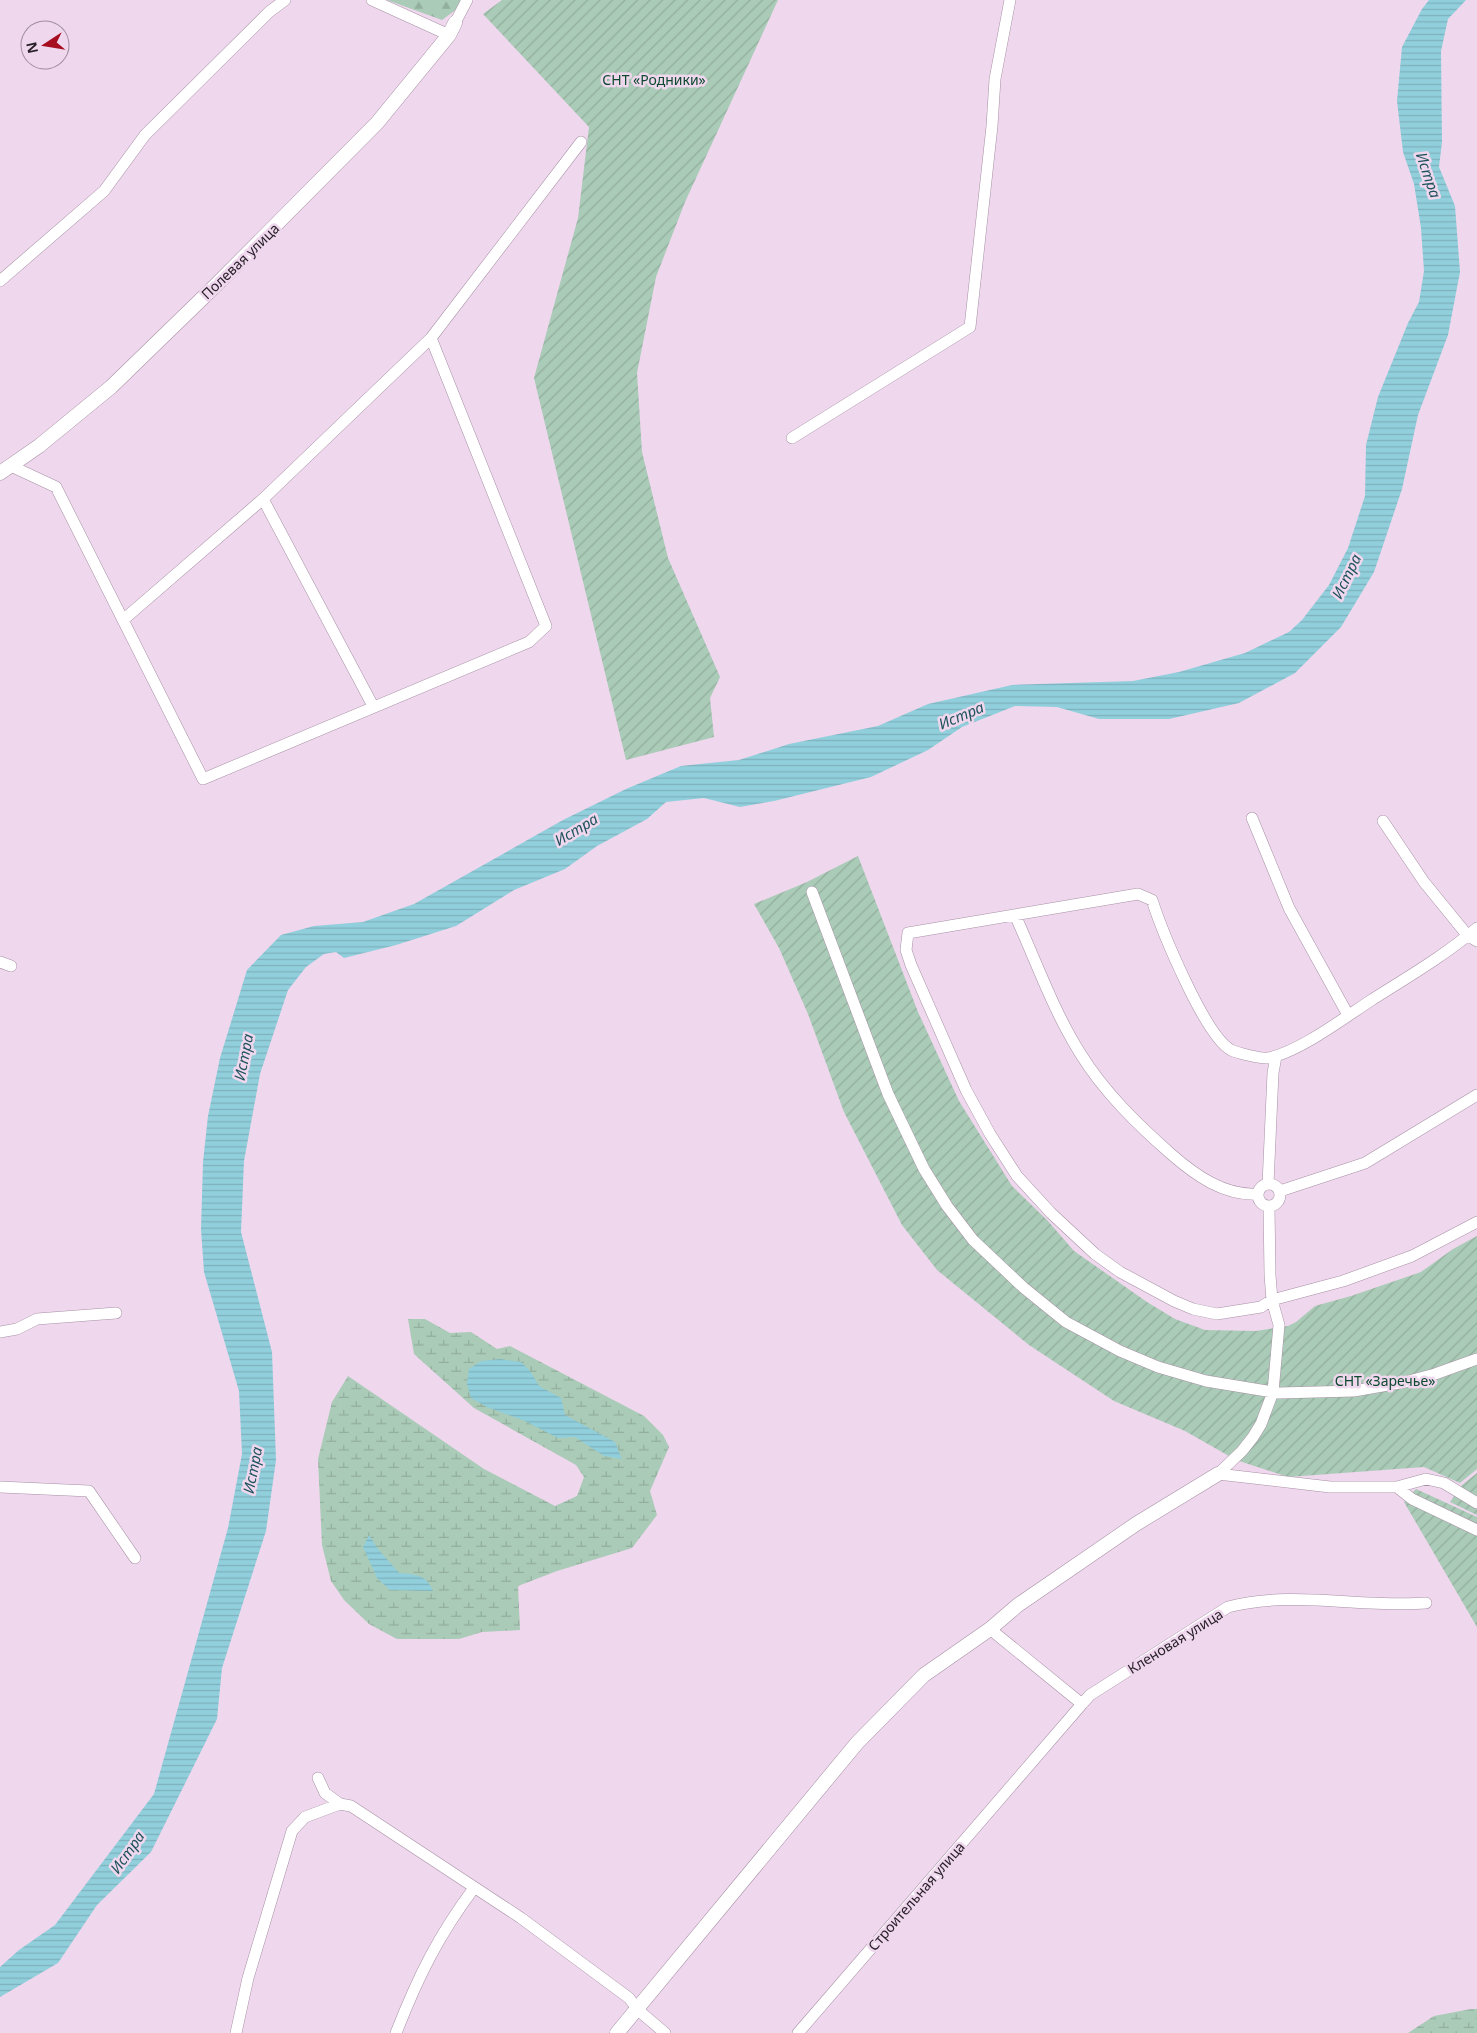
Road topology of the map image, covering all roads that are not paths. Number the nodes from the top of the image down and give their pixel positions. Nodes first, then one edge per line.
1 (285, 0) edge
2 (372, 0) edge
3 (467, 0) edge
4 (1010, 0) edge
5 (452, 29) junction
6 (581, 142) dead end
7 (0, 281) edge
8 (431, 338) junction
9 (792, 438) dead end
10 (5, 469) edge
11 (263, 499) junction
12 (123, 620) junction
13 (373, 706) junction
14 (1252, 818) dead end
15 (1383, 821) dead end
16 (812, 892) dead end
17 (1015, 915) junction
18 (1477, 928) edge
19 (1472, 939) edge
20 (1348, 1015) junction
21 (1276, 1056) junction
22 (1477, 1095) edge
23 (1268, 1184) junction
24 (1280, 1192) junction
25 (1258, 1194) junction
26 (1269, 1206) junction
27 (1477, 1222) edge
28 (1272, 1300) junction
29 (116, 1313) dead end
30 (0, 1332) edge
31 (1477, 1359) edge
32 (1273, 1392) junction
33 (1218, 1474) junction
34 (1397, 1486) junction
35 (0, 1487) edge
36 (1477, 1493) edge
37 (1460, 1494) junction
38 (1477, 1503) edge
39 (1477, 1530) edge
40 (135, 1558) dead end
41 (1426, 1604) dead end
42 (990, 1629) junction
43 (1082, 1704) junction
44 (1034, 1760) joint
45 (318, 1778) dead end
46 (340, 1804) junction
47 (474, 1888) junction
48 (638, 2010) junction
49 (236, 2033) edge
50 (396, 2033) edge
51 (617, 2033) edge
52 (665, 2033) edge
53 (798, 2033) edge

1 - 7 street
2 - 5 street
3 - 5 street
4 - 9 street
5 - 10 street, Полевая улица
6 - 8 street
8 - 11 street
8 - 13 street
10 - 12 street
11 - 12 street
11 - 13 street
12 - 13 street
14 - 20 street
15 - 19 street
16 - 32 street
17 - 21 street
17 - 25 street
17 - 28 street
18 - 19 street
19 - 20 street
20 - 21 street
21 - 23 street
22 - 24 street
23 - 24 street
23 - 25 street
24 - 26 street
25 - 26 street
26 - 28 street
27 - 28 street
28 - 32 street
29 - 30 street
31 - 32 street
32 - 33 street
33 - 34 street
33 - 42 street
34 - 37 street
34 - 39 street
35 - 40 street
36 - 37 street
37 - 38 street
41 - 43 street, Кленовая улица
42 - 43 street
42 - 48 street
43 - 44 street, Кленовая улица
44 - 53 street, Строительная улица
45 - 46 street
46 - 47 street
46 - 49 street
47 - 48 street
47 - 50 street
48 - 51 street
48 - 52 street

